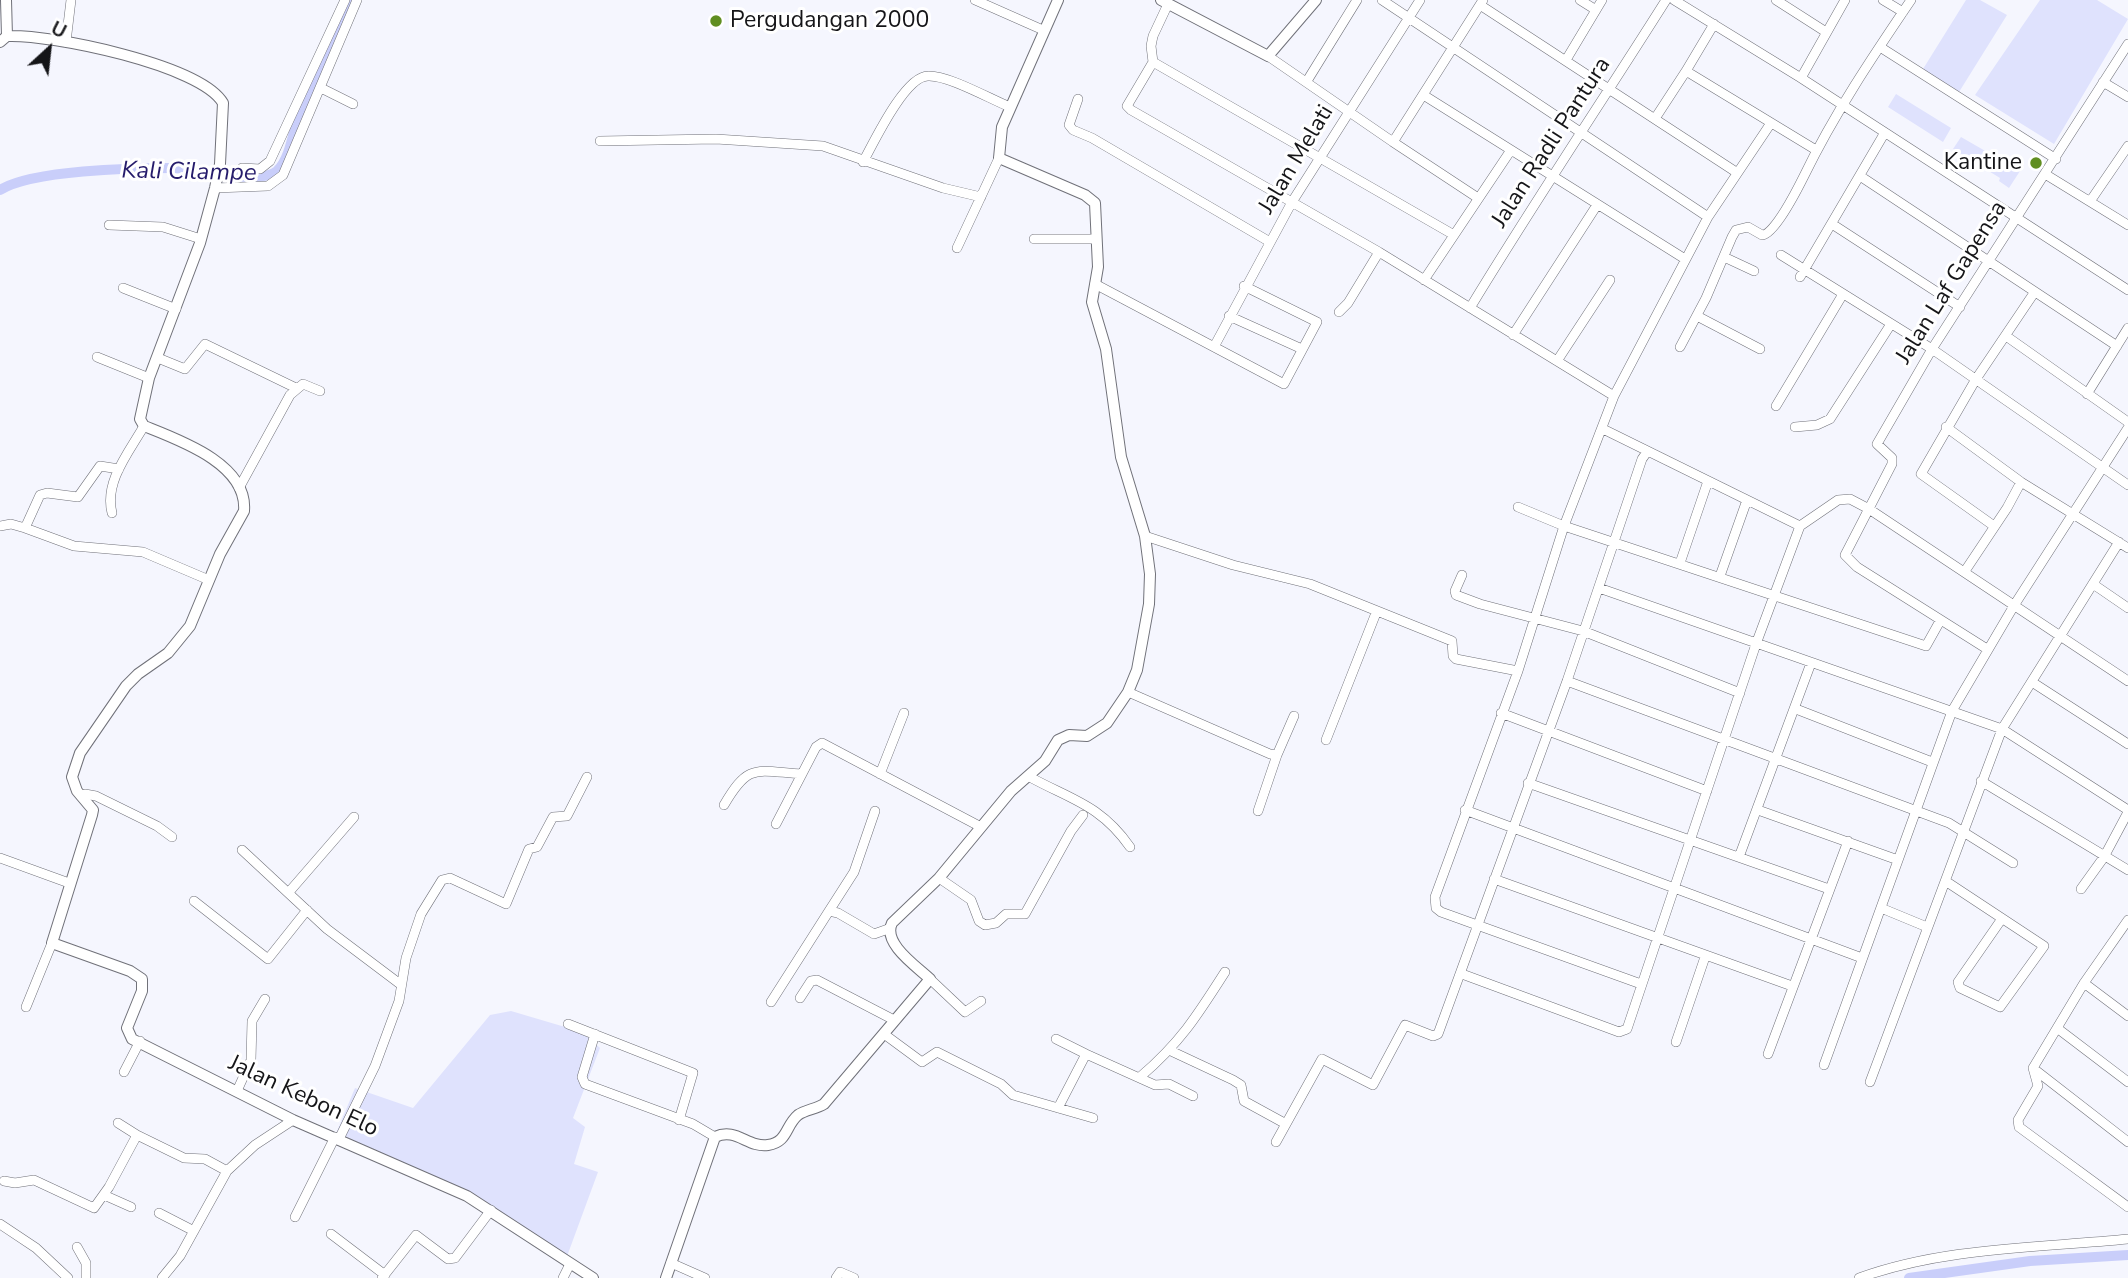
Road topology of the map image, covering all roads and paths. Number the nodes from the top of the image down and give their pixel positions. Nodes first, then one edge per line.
1 (6, 0) edge
2 (71, 0) edge
3 (345, 0) edge
4 (357, 0) edge
5 (975, 0) edge
6 (1058, 0) edge
7 (1317, 0) edge
8 (1357, 0) edge
9 (1382, 0) edge
10 (1420, 0) edge
11 (1580, 0) edge
12 (1602, 0) edge
13 (1666, 0) edge
14 (1674, 0) edge
15 (1776, 0) edge
16 (1845, 0) edge
17 (1883, 0) edge
18 (1911, 0) edge
19 (1165, 2) edge
20 (1482, 2) edge
21 (1596, 10) junction
22 (1903, 12) junction
23 (1408, 19) junction
24 (1713, 24) junction
25 (1043, 30) junction
26 (1826, 32) junction
27 (4, 39) edge
28 (66, 42) junction
29 (2128, 44) edge
30 (1880, 47) junction
31 (1453, 48) junction
32 (1268, 56) junction
33 (1566, 60) junction
34 (1153, 62) junction
35 (1686, 71) junction
36 (1801, 78) junction
37 (1307, 80) junction
38 (2103, 82) junction
39 (321, 88) junction
40 (1611, 89) junction
41 (1424, 96) junction
42 (2128, 97) edge
43 (1078, 99) dead end
44 (354, 104) dead end
45 (1843, 106) junction
46 (1010, 107) junction
47 (1350, 111) junction
48 (1656, 117) junction
49 (1771, 123) junction
50 (1579, 131) junction
51 (1884, 134) junction
52 (600, 141) dead end
53 (1394, 142) junction
54 (2128, 146) edge
55 (1511, 150) junction
56 (1816, 150) junction
57 (1321, 157) junction
58 (999, 158) junction
59 (2056, 159) junction
60 (2125, 159) edge
61 (863, 162) junction
62 (242, 168) dead end
63 (1736, 172) junction
64 (2045, 174) junction
65 (1860, 176) junction
66 (1552, 177) junction
67 (216, 185) junction
68 (981, 197) junction
69 (1478, 198) junction
70 (2091, 200) junction
71 (1292, 202) junction
72 (1597, 205) junction
73 (1708, 216) junction
74 (2016, 218) junction
75 (1832, 224) junction
76 (109, 225) dead end
77 (2128, 225) edge
78 (1454, 235) junction
79 (201, 239) junction
80 (1034, 239) dead end
81 (1095, 239) junction
82 (1270, 242) junction
83 (957, 248) dead end
84 (1379, 252) junction
85 (1781, 255) dead end
86 (1724, 257) junction
87 (1685, 259) junction
88 (1989, 261) junction
89 (1755, 271) dead end
90 (1803, 274) junction
91 (1424, 280) junction
92 (1610, 280) dead end
93 (1095, 284) junction
94 (1244, 286) junction
95 (122, 288) dead end
96 (2128, 290) edge
97 (2034, 293) junction
98 (1843, 294) junction
99 (1960, 307) junction
100 (1470, 308) junction
101 (176, 309) junction
102 (1339, 312) dead end
103 (1230, 316) junction
104 (1696, 316) junction
105 (1891, 324) junction
106 (2128, 328) edge
107 (1513, 335) junction
108 (2006, 335) junction
109 (1214, 345) junction
110 (2117, 346) junction
111 (1680, 347) dead end
112 (1302, 349) junction
113 (1760, 349) dead end
114 (1932, 349) junction
115 (97, 357) dead end
116 (158, 358) junction
117 (1557, 361) junction
118 (149, 378) junction
119 (1976, 379) junction
120 (296, 388) junction
121 (320, 391) dead end
122 (2087, 394) junction
123 (1614, 396) junction
124 (1776, 406) dead end
125 (2128, 422) edge
126 (144, 426) junction
127 (1795, 427) dead end
128 (1946, 428) junction
129 (2128, 428) edge
130 (1603, 429) junction
131 (1647, 452) junction
132 (119, 469) junction
133 (2102, 469) junction
134 (1708, 481) junction
135 (2021, 482) junction
136 (2128, 485) edge
137 (239, 488) junction
138 (1747, 500) junction
139 (1518, 507) dead end
140 (1869, 509) junction
141 (112, 513) dead end
142 (2074, 513) junction
143 (0, 526) edge
144 (1564, 526) junction
145 (1800, 526) junction
146 (1994, 526) junction
147 (25, 528) junction
148 (1145, 536) junction
149 (1614, 541) junction
150 (2119, 542) junction
151 (2128, 548) edge
152 (1680, 563) junction
153 (1965, 571) junction
154 (1462, 575) dead end
155 (1720, 576) junction
156 (209, 580) junction
157 (2093, 584) junction
158 (1599, 588) junction
159 (1774, 594) junction
160 (2015, 604) junction
161 (2128, 608) edge
162 (1376, 613) junction
163 (1533, 615) junction
164 (1940, 621) junction
165 (1583, 631) junction
166 (2060, 635) junction
167 (1756, 644) junction
168 (1987, 649) junction
169 (1811, 663) junction
170 (1517, 671) junction
171 (1567, 681) junction
172 (2128, 681) edge
173 (2032, 682) junction
174 (1128, 692) junction
175 (1740, 692) junction
176 (1796, 709) junction
177 (1952, 711) junction
178 (904, 713) dead end
179 (1501, 713) junction
180 (1294, 716) dead end
181 (2002, 729) junction
182 (1549, 731) junction
183 (1326, 740) dead end
184 (1723, 741) junction
185 (2128, 744) edge
186 (1277, 755) junction
187 (1777, 757) junction
188 (1932, 762) junction
189 (802, 774) junction
190 (880, 774) junction
191 (1028, 776) junction
192 (587, 777) dead end
193 (1981, 781) junction
194 (1528, 783) junction
195 (1707, 792) junction
196 (81, 796) junction
197 (724, 805) dead end
198 (1914, 809) junction
199 (1465, 810) junction
200 (1758, 810) junction
201 (874, 811) dead end
202 (1258, 811) dead end
203 (2128, 811) edge
204 (1083, 815) dead end
205 (354, 817) dead end
206 (776, 824) dead end
207 (981, 827) junction
208 (1514, 828) junction
209 (1964, 830) junction
210 (172, 837) dead end
211 (1691, 839) junction
212 (1848, 841) junction
213 (1130, 847) dead end
214 (242, 850) dead end
215 (1739, 857) junction
216 (2104, 857) junction
217 (0, 858) edge
218 (1898, 860) junction
219 (2013, 863) dead end
220 (2128, 870) edge
221 (939, 878) junction
222 (1494, 878) junction
223 (1947, 882) junction
224 (69, 883) junction
225 (1675, 889) junction
226 (1829, 889) junction
227 (2081, 889) dead end
228 (289, 892) junction
229 (194, 901) dead end
230 (1881, 908) junction
231 (307, 910) junction
232 (829, 911) junction
233 (2001, 920) junction
234 (2128, 920) edge
235 (1478, 926) junction
236 (1927, 927) junction
237 (888, 929) junction
238 (1810, 937) junction
239 (1656, 939) junction
240 (52, 943) junction
241 (1705, 957) junction
242 (1862, 958) junction
243 (1225, 972) dead end
244 (1462, 974) junction
245 (930, 979) junction
246 (400, 984) junction
247 (1641, 984) junction
248 (2084, 984) junction
249 (1792, 986) junction
250 (800, 998) dead end
251 (265, 999) dead end
252 (981, 1001) dead end
253 (771, 1002) dead end
254 (26, 1007) dead end
255 (2128, 1016) edge
256 (894, 1020) junction
257 (568, 1024) dead end
258 (2057, 1028) junction
259 (595, 1034) junction
260 (884, 1034) junction
261 (1056, 1039) dead end
262 (140, 1041) junction
263 (1676, 1042) dead end
264 (1171, 1051) junction
265 (1086, 1054) junction
266 (1768, 1054) dead end
267 (1824, 1065) dead end
268 (2033, 1068) junction
269 (124, 1072) dead end
270 (1140, 1077) junction
271 (1870, 1082) dead end
272 (2128, 1082) edge
273 (237, 1091) junction
274 (1193, 1096) dead end
275 (1058, 1108) junction
276 (1093, 1118) dead end
277 (293, 1120) junction
278 (679, 1120) junction
279 (118, 1123) dead end
280 (1286, 1124) junction
281 (137, 1135) junction
282 (715, 1137) junction
283 (337, 1138) junction
284 (1276, 1142) dead end
285 (2128, 1142) edge
286 (227, 1171) junction
287 (4, 1181) dead end
288 (104, 1195) junction
289 (131, 1207) dead end
290 (2128, 1207) edge
291 (491, 1210) junction
292 (159, 1213) dead end
293 (295, 1217) dead end
294 (0, 1224) edge
295 (194, 1231) junction
296 (331, 1234) dead end
297 (2128, 1239) edge
298 (77, 1247) dead end
299 (671, 1263) junction
300 (570, 1264) junction
301 (384, 1276) edge
302 (68, 1278) edge
303 (86, 1278) edge
304 (162, 1278) edge
305 (563, 1278) edge
306 (593, 1278) edge
307 (666, 1278) edge
308 (705, 1278) edge
309 (836, 1278) edge
310 (854, 1278) edge
311 (1859, 1278) edge

1 - 27 street
2 - 28 street
3 - 62 street
4 - 39 street
5 - 25 street
6 - 25 street
7 - 32 street
8 - 37 street
9 - 23 street
10 - 23 street, Jalan Melati
11 - 21 street
12 - 21 street
13 - 40 street, Jalan Radli Pantura
14 - 24 street
15 - 26 street
16 - 26 street
17 - 22 street
18 - 22 street
19 - 32 street
19 - 34 street
20 - 31 street
20 - 33 street
21 - 33 street
22 - 30 street
23 - 31 street
23 - 47 street, Jalan Melati
24 - 35 street
24 - 36 street
25 - 46 street
26 - 36 street
27 - 28 street
28 - 67 street
29 - 38 street, Jalan Laf Gapensa
30 - 45 street
30 - 59 street
31 - 41 street
31 - 50 street
32 - 37 street
33 - 40 street
34 - 57 street
34 - 71 street
35 - 48 street
35 - 49 street
36 - 45 street
37 - 47 street
38 - 42 street
38 - 59 street, Jalan Laf Gapensa
39 - 44 street
39 - 67 street
40 - 48 street
40 - 50 street, Jalan Radli Pantura
41 - 53 street
41 - 55 street
43 - 82 street
45 - 51 street
45 - 56 street
46 - 58 street
46 - 61 street
47 - 53 street
47 - 57 street, Jalan Melati
48 - 63 street
49 - 56 street
49 - 63 street
50 - 66 street, Jalan Radli Pantura
50 - 73 street
51 - 65 street
51 - 74 street
52 - 61 street
53 - 69 street
54 - 60 street
55 - 66 street
55 - 69 street
56 - 86 street
57 - 71 street, Jalan Melati
57 - 78 street
58 - 68 street
58 - 81 street
59 - 64 street, Jalan Laf Gapensa
60 - 70 street
61 - 68 street
63 - 73 street
64 - 70 street
64 - 74 street, Jalan Laf Gapensa
65 - 75 street
65 - 88 street
66 - 72 street
66 - 100 street, Jalan Radli Pantura
67 - 79 street
68 - 83 street
69 - 78 street
70 - 77 street
71 - 82 street, Jalan Melati
71 - 84 street
72 - 87 street
72 - 107 street
73 - 87 street
74 - 88 street, Jalan Laf Gapensa
74 - 96 street
75 - 90 street
75 - 99 street
76 - 79 street
78 - 91 street
79 - 101 street
80 - 81 street
81 - 93 street
82 - 94 street, Jalan Melati
84 - 91 street
84 - 102 street
85 - 90 street
86 - 89 street
86 - 104 street
87 - 123 street
88 - 97 street
88 - 99 street, Jalan Laf Gapensa
90 - 98 street
91 - 100 street
92 - 117 street
93 - 109 street
93 - 148 street
94 - 103 street, Jalan Melati
94 - 112 street
95 - 101 street
97 - 108 street
97 - 110 street
98 - 105 street
98 - 124 street
99 - 114 street, Jalan Laf Gapensa
100 - 107 street
101 - 116 street
103 - 109 street, Jalan Melati
103 - 112 street
104 - 111 street
104 - 113 street
105 - 114 street
105 - 127 street
106 - 110 street
107 - 117 street
108 - 119 street
108 - 122 street
109 - 112 street
110 - 122 street
114 - 119 street
114 - 140 street, Jalan Laf Gapensa
115 - 118 street
116 - 118 street
116 - 120 street
117 - 123 street
118 - 126 street
119 - 128 street
119 - 133 street
120 - 121 street
120 - 137 street
122 - 125 street
123 - 130 street
126 - 132 street
126 - 137 street
128 - 135 street
128 - 146 street
129 - 133 street
130 - 131 street
130 - 144 street
131 - 134 street
131 - 149 street
132 - 141 street
132 - 147 street
133 - 136 street
133 - 142 street
134 - 138 street
134 - 152 street
135 - 142 street
135 - 146 street
137 - 156 street
138 - 145 street
138 - 155 street
139 - 144 street
140 - 145 street
140 - 153 street
140 - 164 street
142 - 150 street
142 - 160 street
143 - 147 street
144 - 149 street
144 - 163 street
145 - 159 street
146 - 153 street
147 - 156 street
148 - 162 street
148 - 174 street
149 - 152 street
149 - 158 street
150 - 151 street
150 - 157 street
152 - 155 street
153 - 160 street
154 - 163 street
155 - 159 street
156 - 196 street
157 - 161 street
157 - 166 street
158 - 165 street
158 - 167 street
159 - 164 street
159 - 167 street
160 - 166 street
160 - 168 street
162 - 170 street
162 - 183 street
163 - 165 street
163 - 170 street
164 - 168 street
165 - 171 street
165 - 175 street
166 - 172 street
166 - 173 street
167 - 169 street
167 - 175 street
168 - 177 street
169 - 176 street
169 - 177 street
170 - 179 street
171 - 182 street
171 - 184 street
173 - 181 street
173 - 185 street
174 - 186 street
174 - 191 street
175 - 184 street
176 - 187 street
176 - 188 street
177 - 181 street
177 - 188 street
178 - 190 street
179 - 182 street
179 - 199 street
180 - 186 street
181 - 193 street
181 - 203 street
182 - 194 street
182 - 195 street
184 - 187 street
184 - 195 street
186 - 202 street
187 - 198 street
187 - 200 street
188 - 198 street
189 - 190 street
189 - 197 street
189 - 206 street
190 - 207 street
191 - 207 street
191 - 213 street
192 - 246 street
193 - 209 street
193 - 216 street
194 - 208 street
194 - 211 street
195 - 211 street
196 - 210 street
196 - 224 street
198 - 209 street
198 - 218 street
199 - 208 street
199 - 235 street
200 - 212 street
200 - 215 street
201 - 232 street
203 - 216 street
204 - 221 street
205 - 228 street
207 - 221 street
208 - 222 street
208 - 225 street
209 - 219 street
209 - 223 street
211 - 215 street
211 - 225 street
212 - 218 street
212 - 226 street
214 - 228 street
215 - 226 street
216 - 220 street
216 - 227 street
217 - 224 street
218 - 230 street
221 - 237 street
222 - 235 street
222 - 239 street
223 - 233 street
223 - 236 street
224 - 240 street
225 - 238 street
225 - 239 street
226 - 238 street
228 - 231 street
229 - 231 street
230 - 236 street
230 - 242 street
231 - 246 street
232 - 237 street
232 - 253 street
233 - 233 street
234 - 248 street
235 - 244 street
235 - 247 street
236 - 271 street
237 - 245 street
238 - 242 street
238 - 249 street
239 - 241 street
239 - 247 street
240 - 254 street
240 - 262 street
241 - 249 street
241 - 263 street
242 - 267 street
243 - 264 street
244 - 247 street
244 - 280 street
245 - 252 street
245 - 256 street
246 - 283 street
248 - 255 street
248 - 258 street
249 - 266 street
250 - 256 street
251 - 273 street
256 - 260 street
257 - 259 street
258 - 268 street
258 - 272 street
259 - 278 street
259 - 278 street
260 - 275 street
260 - 282 street
261 - 265 street
262 - 269 street
262 - 273 street, Jalan Kebon Elo
264 - 270 street
264 - 280 street
265 - 270 street
265 - 275 street
268 - 285 street
268 - 290 street
270 - 274 street
273 - 277 street, Jalan Kebon Elo
275 - 276 street
277 - 283 street, Jalan Kebon Elo
277 - 286 street
278 - 282 street
279 - 281 street
280 - 284 street
281 - 286 street
281 - 288 street
282 - 299 street
283 - 291 street, Jalan Kebon Elo
283 - 293 street
286 - 295 street
287 - 288 street
288 - 289 street
291 - 300 street, Jalan Kebon Elo
291 - 301 street
292 - 295 street
294 - 302 street
295 - 304 street
296 - 301 street
297 - 311 street
298 - 303 street
299 - 307 street
299 - 308 street
300 - 305 street
300 - 306 street, Jalan Kebon Elo
309 - 310 street

